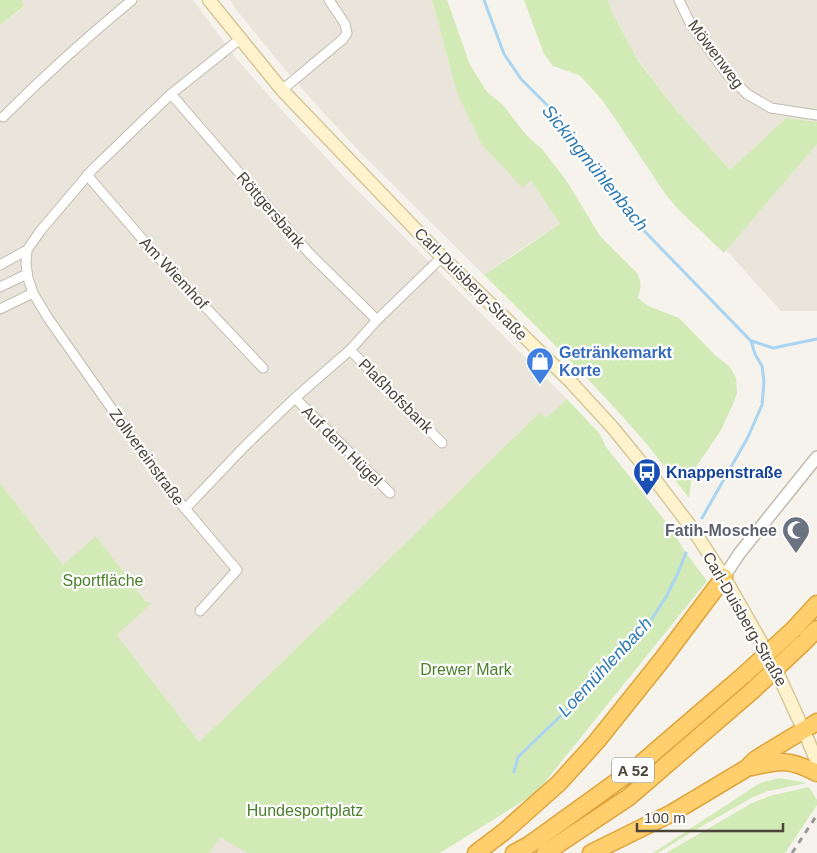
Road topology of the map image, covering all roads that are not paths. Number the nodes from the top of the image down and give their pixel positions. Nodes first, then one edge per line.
1 (132, 0) edge
2 (209, 0) edge
3 (329, 0) edge
4 (679, 0) edge
5 (240, 39) junction
6 (282, 90) junction
7 (171, 94) junction
8 (817, 115) edge
9 (3, 116) dead end
10 (87, 175) junction
11 (27, 250) junction
12 (442, 257) junction
13 (0, 265) edge
14 (27, 274) junction
15 (0, 287) edge
16 (33, 293) junction
17 (0, 309) edge
18 (378, 320) junction
19 (350, 350) junction
20 (263, 368) dead end
21 (295, 398) junction
22 (442, 443) dead end
23 (817, 457) edge
24 (390, 493) dead end
25 (185, 509) junction
26 (724, 577) junction
27 (817, 604) edge
28 (200, 611) dead end
29 (817, 629) edge
30 (810, 726) edge
31 (817, 762) edge
32 (747, 768) junction
33 (817, 773) edge
34 (476, 853) edge
35 (514, 853) edge
36 (545, 853) edge
37 (591, 853) edge

1 - 9 street
2 - 5 main road, Carl-Duisberg-Straße
3 - 6 street
4 - 8 street, Möwenweg
5 - 6 main road, Carl-Duisberg-Straße
5 - 7 street
6 - 12 main road, Carl-Duisberg-Straße
7 - 10 street
7 - 18 street, Röttgersbank
10 - 11 street
10 - 20 street, Am Wiemhof
11 - 13 street
11 - 14 street, Zollvereinstraße
12 - 18 street
12 - 26 main road, Carl-Duisberg-Straße
14 - 15 street
14 - 16 street, Zollvereinstraße
16 - 17 street
16 - 25 street, Zollvereinstraße
18 - 19 street
19 - 21 street
19 - 22 street, Plaßhofsbank
21 - 24 street, Auf dem Hügel
21 - 25 street
23 - 26 street
25 - 28 street, Zollvereinstraße
26 - 30 main road, Carl-Duisberg-Straße
26 - 34 highway
27 - 35 highway, A 52, bridge
29 - 36 highway, A 52, bridge
30 - 31 main road, Carl-Duisberg-Straße
30 - 32 highway
32 - 33 highway
32 - 37 highway

